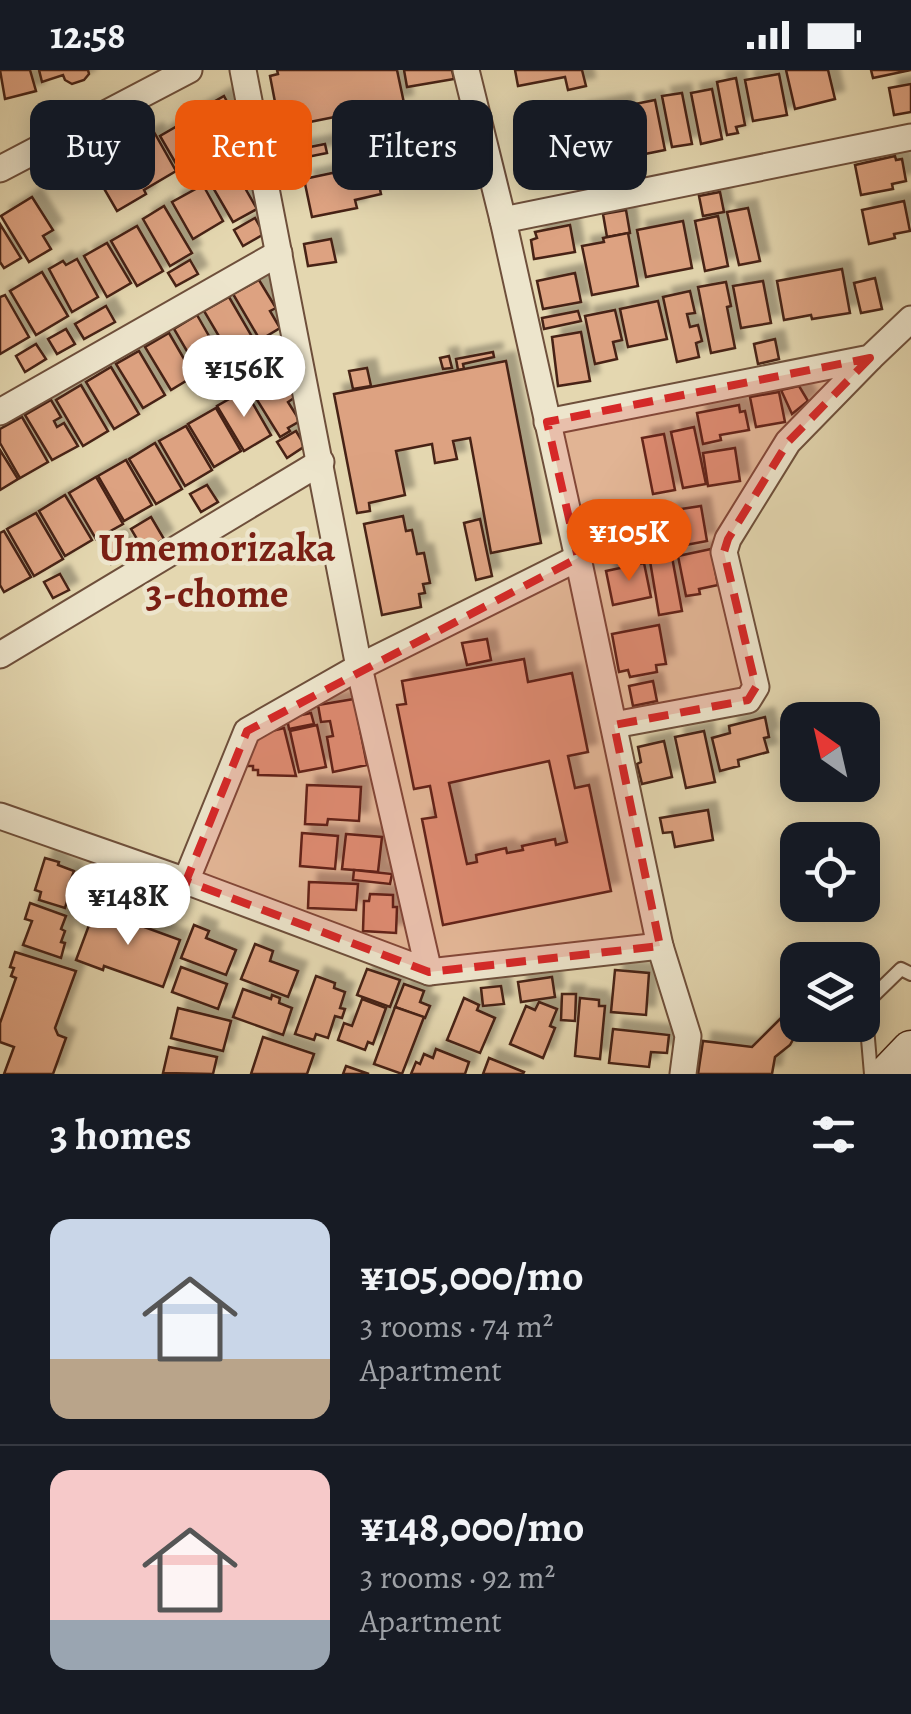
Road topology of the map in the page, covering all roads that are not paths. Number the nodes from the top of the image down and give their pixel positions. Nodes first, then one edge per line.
1 (189, 70) edge
2 (244, 70) edge
3 (466, 70) edge
4 (911, 138) edge
5 (0, 169) edge
6 (503, 220) junction
7 (279, 253) junction
8 (911, 319) edge
9 (870, 358) junction
10 (0, 412) edge
11 (548, 422) junction
12 (320, 462) junction
13 (578, 558) junction
14 (0, 655) edge
15 (359, 667) junction
16 (614, 725) junction
17 (0, 816) edge
18 (186, 880) junction
19 (660, 946) junction
20 (430, 972) junction
21 (911, 974) edge
22 (911, 1050) edge
23 (683, 1074) edge
24 (871, 1074) edge
25 (888, 1074) edge

1 - 5 street
2 - 7 street
3 - 6 street
4 - 6 street
6 - 11 street
7 - 10 street
7 - 12 street
8 - 9 street
9 - 11 street
9 - 16 street
11 - 13 street
12 - 14 street
12 - 15 street
13 - 15 street
13 - 16 street
15 - 18 street
15 - 20 street
16 - 19 street
17 - 18 street
18 - 20 street
19 - 20 street
19 - 23 street
21 - 24 lane
22 - 25 street

